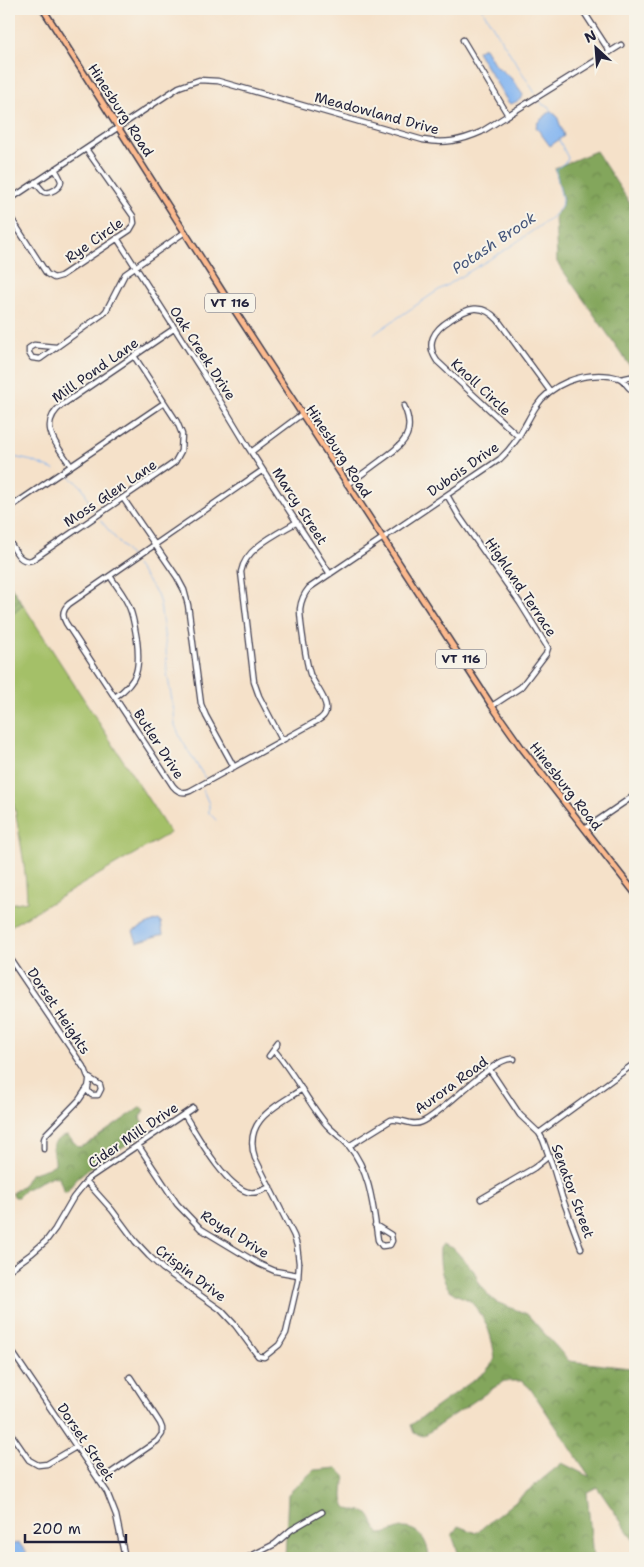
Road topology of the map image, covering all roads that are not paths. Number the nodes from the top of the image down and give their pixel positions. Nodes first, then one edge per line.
1 (43, 9) edge
2 (582, 9) edge
3 (462, 40) dead end
4 (621, 45) dead end
5 (610, 52) junction
6 (508, 115) junction
7 (118, 127) junction
8 (86, 149) junction
9 (55, 169) junction
10 (35, 182) junction
11 (9, 200) edge
12 (9, 215) edge
13 (186, 232) junction
14 (117, 238) junction
15 (135, 267) junction
16 (175, 328) junction
17 (56, 348) junction
18 (134, 356) junction
19 (635, 376) edge
20 (621, 379) junction
21 (550, 391) junction
22 (635, 391) edge
23 (164, 403) junction
24 (404, 406) dead end
25 (302, 414) junction
26 (519, 437) junction
27 (251, 452) junction
28 (71, 466) junction
29 (263, 470) junction
30 (348, 484) junction
31 (447, 495) junction
32 (123, 498) junction
33 (9, 508) edge
34 (296, 522) junction
35 (383, 539) junction
36 (9, 541) edge
37 (155, 545) junction
38 (330, 574) junction
39 (110, 576) junction
40 (115, 697) junction
41 (492, 706) junction
42 (282, 740) junction
43 (234, 767) junction
44 (635, 795) edge
45 (585, 829) junction
46 (635, 893) edge
47 (9, 958) edge
48 (278, 1044) dead end
49 (274, 1050) junction
50 (269, 1056) dead end
51 (514, 1059) dead end
52 (635, 1062) edge
53 (490, 1070) junction
54 (89, 1078) junction
55 (87, 1088) junction
56 (302, 1089) junction
57 (193, 1108) dead end
58 (184, 1114) junction
59 (539, 1133) junction
60 (138, 1145) junction
61 (349, 1146) junction
62 (44, 1149) dead end
63 (549, 1156) junction
64 (86, 1181) junction
65 (270, 1187) junction
66 (481, 1199) dead end
67 (375, 1224) junction
68 (581, 1248) dead end
69 (9, 1270) edge
70 (298, 1275) junction
71 (9, 1346) edge
72 (130, 1377) dead end
73 (9, 1431) edge
74 (76, 1447) junction
75 (100, 1481) junction
76 (322, 1512) dead end
77 (125, 1558) edge
78 (247, 1558) edge

1 - 7 main road, Hinesburg Road / VT 116
2 - 5 street
3 - 6 street
4 - 5 street, Meadowland Drive
5 - 6 street, Meadowland Drive
6 - 7 street, Meadowland Drive
7 - 8 street
7 - 13 main road, Hinesburg Road / VT 116
8 - 9 street
8 - 14 street, Rye Circle
9 - 10 street
9 - 10 street
10 - 11 street
12 - 14 street, Rye Circle
13 - 15 street
13 - 25 main road, Hinesburg Road / VT 116
14 - 15 street, Oak Creek Drive
15 - 16 street, Oak Creek Drive
15 - 17 street
16 - 18 street, Mill Pond Lane
16 - 27 street, Oak Creek Drive
17 - 17 street
18 - 23 street, Moss Glen Lane
18 - 28 street, Mill Pond Lane
19 - 20 street, Dubois Drive
20 - 21 street, Dubois Drive
20 - 22 street
21 - 26 street, Dubois Drive
21 - 26 street, Knoll Circle
23 - 28 street
23 - 32 street, Moss Glen Lane
24 - 30 street
25 - 27 street
25 - 30 main road, Hinesburg Road / VT 116
26 - 31 street, Dubois Drive
27 - 29 street, Marcy Street
28 - 33 street
29 - 34 street, Marcy Street
29 - 37 street, Butler Drive
30 - 35 main road, Hinesburg Road / VT 116
31 - 35 street, Dubois Drive
31 - 41 street, Highland Terrace
32 - 36 street, Moss Glen Lane
32 - 37 street
34 - 38 street, Marcy Street
34 - 42 street
35 - 38 street, Butler Drive
35 - 41 main road, Hinesburg Road / VT 116
37 - 39 street, Butler Drive
37 - 43 street
38 - 42 street, Butler Drive
39 - 40 street
39 - 40 street, Butler Drive
40 - 43 street, Butler Drive
41 - 45 main road, Hinesburg Road / VT 116
42 - 43 street, Butler Drive
44 - 45 street
45 - 46 main road, Hinesburg Road / VT 116
47 - 54 street, Dorset Heights
48 - 49 street
49 - 50 street
49 - 56 street
51 - 53 street, Aurora Road
52 - 59 street
53 - 59 street, Senator Street
53 - 61 street, Aurora Road
54 - 55 street
54 - 55 street, Dorset Heights
55 - 62 street
56 - 61 street
56 - 65 street
57 - 58 street, Cider Mill Drive
58 - 60 street, Cider Mill Drive
58 - 65 street
59 - 63 street, Senator Street
60 - 64 street, Cider Mill Drive
60 - 70 street, Royal Drive
61 - 67 street
63 - 66 street
63 - 68 street, Senator Street
64 - 69 street, Cider Mill Drive
64 - 70 street, Crispin Drive
65 - 70 street
67 - 67 street
71 - 74 street, Dorset Street
72 - 75 street
73 - 74 street
74 - 75 street, Dorset Street
75 - 77 street, Dorset Street
76 - 78 street

